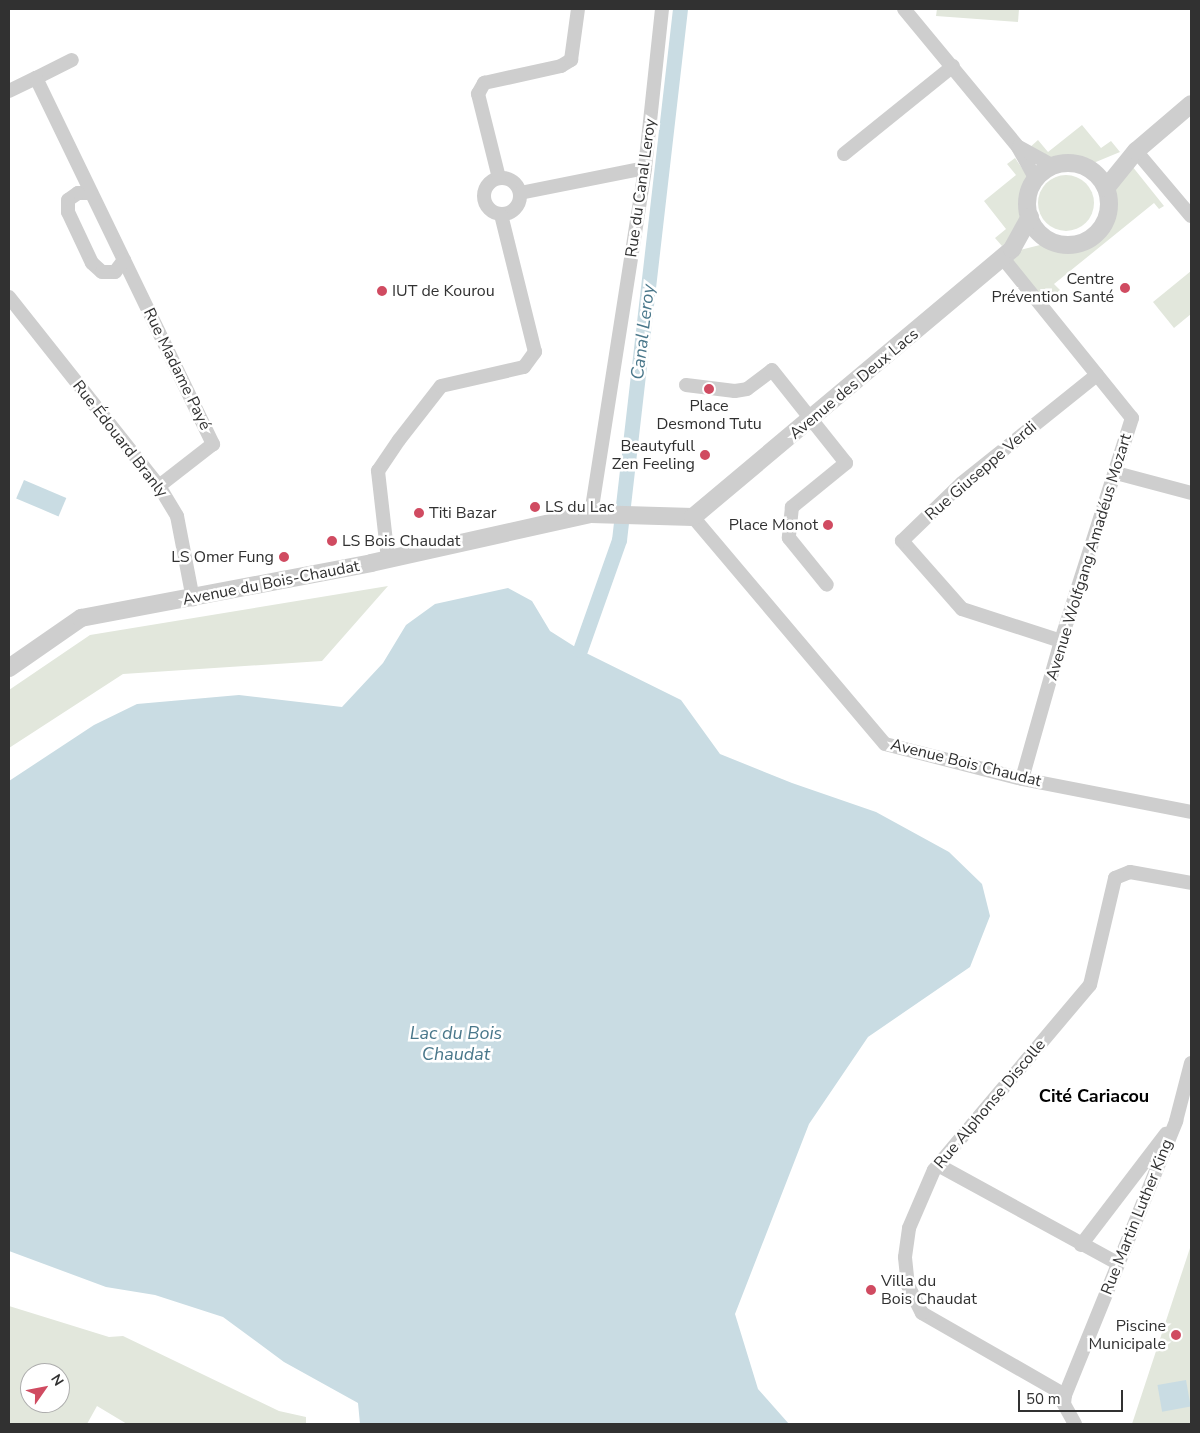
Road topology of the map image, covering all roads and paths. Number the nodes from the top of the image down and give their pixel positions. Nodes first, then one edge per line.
1 (578, 9) edge
2 (662, 9) edge
3 (904, 9) edge
4 (72, 60) dead end
5 (953, 66) junction
6 (36, 78) junction
7 (9, 91) edge
8 (1191, 104) edge
9 (1018, 146) junction
10 (1136, 151) junction
11 (844, 154) dead end
12 (1052, 166) junction
13 (645, 168) junction
14 (1094, 172) junction
15 (500, 178) junction
16 (1036, 179) junction
17 (1106, 188) junction
18 (92, 193) junction
19 (520, 193) junction
20 (501, 214) junction
21 (1191, 216) edge
22 (1030, 217) junction
23 (1047, 238) junction
24 (1007, 253) junction
25 (124, 260) junction
26 (9, 297) edge
27 (1097, 375) junction
28 (686, 385) dead end
29 (812, 420) junction
30 (1116, 472) junction
31 (159, 486) junction
32 (1191, 493) edge
33 (591, 514) junction
34 (693, 517) junction
35 (388, 559) junction
36 (827, 585) dead end
37 (193, 599) junction
38 (1061, 641) junction
39 (9, 668) edge
40 (1022, 779) junction
41 (1191, 812) edge
42 (1191, 883) edge
43 (1191, 1063) edge
44 (1176, 1121) junction
45 (938, 1165) junction
46 (1081, 1245) junction
47 (1117, 1263) junction
48 (1065, 1395) junction
49 (1075, 1424) edge

1 - 15 street
2 - 13 street, Rue du Canal Leroy
3 - 5 street
4 - 6 street
5 - 9 street
5 - 11 street
6 - 7 street
6 - 18 street, Rue Madame Payé
8 - 10 street
9 - 12 street
9 - 16 street
10 - 14 street
10 - 17 street
10 - 21 street
12 - 14 street
12 - 16 street
13 - 19 street
13 - 33 street, Rue du Canal Leroy
14 - 17 street
15 - 19 street
15 - 20 street
16 - 22 street
17 - 23 street
18 - 25 street, Rue Madame Payé
18 - 25 street
19 - 20 street
20 - 35 street
22 - 23 street
22 - 24 street, Avenue des Deux Lacs
23 - 24 street, Avenue des Deux Lacs
24 - 27 street, Avenue Wolfgang Amadéus Mozart
24 - 29 street, Avenue des Deux Lacs
25 - 31 street, Rue Madame Payé
26 - 31 street, Rue Édouard Branly
27 - 30 street, Avenue Wolfgang Amadéus Mozart
27 - 38 street, Rue Giuseppe Verdi
28 - 29 street
29 - 34 street, Avenue des Deux Lacs
29 - 36 street
30 - 32 street
30 - 38 street, Avenue Wolfgang Amadéus Mozart
31 - 37 street, Rue Édouard Branly
33 - 34 street, Avenue du Bois-Chaudat
33 - 35 street, Avenue du Bois-Chaudat
34 - 40 street, Avenue Bois Chaudat
35 - 37 street, Avenue du Bois-Chaudat
37 - 39 street, Avenue du Bois-Chaudat
38 - 40 street, Avenue Wolfgang Amadéus Mozart
40 - 41 street, Avenue Bois Chaudat
42 - 45 street, Rue Alphonse Discolle
43 - 44 street, Rue Martin Luther King
44 - 46 street
44 - 47 street, Rue Martin Luther King
45 - 46 street
45 - 48 street, Rue Alphonse Discolle
46 - 47 street
47 - 48 street, Rue Martin Luther King
48 - 49 street

